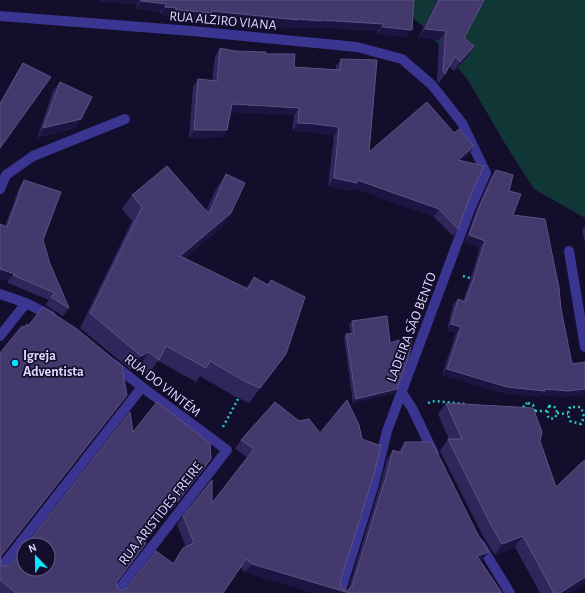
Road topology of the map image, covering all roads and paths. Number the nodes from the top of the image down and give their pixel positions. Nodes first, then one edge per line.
1 (0, 16) edge
2 (432, 85) joint
3 (125, 119) dead end
4 (0, 189) edge
5 (569, 250) dead end
6 (448, 268) junction
7 (476, 280) edge
8 (0, 294) edge
9 (26, 303) junction
10 (56, 320) edge
11 (0, 336) edge
12 (585, 347) edge
13 (105, 357) edge
14 (142, 387) junction
15 (402, 393) junction
16 (238, 399) edge
17 (469, 404) edge
18 (412, 408) junction
19 (516, 409) edge
20 (523, 409) junction
21 (535, 411) junction
22 (548, 411) junction
23 (584, 411) edge
24 (557, 413) junction
25 (568, 414) junction
26 (214, 441) junction
27 (227, 450) joint
28 (440, 466) edge
29 (474, 532) edge
30 (0, 569) edge
31 (116, 593) edge
32 (340, 593) edge
33 (510, 593) edge

1 - 2 street, RUA ALZIRO VIANA
2 - 6 street, LADEIRA SÃO BENTO
3 - 4 street
5 - 12 street
6 - 7 path
6 - 15 street, LADEIRA SÃO BENTO
8 - 9 street
9 - 10 street
9 - 11 street
13 - 14 street, RUA DO VINTÉM
14 - 26 street, RUA DO VINTÉM
14 - 30 street
15 - 18 street
15 - 32 street, LADEIRA SÃO BENTO
16 - 26 path
17 - 18 path
18 - 28 street
19 - 20 path
20 - 21 path
20 - 21 path
21 - 22 path
22 - 24 path
22 - 24 path
23 - 25 path
23 - 25 path
24 - 25 path
26 - 27 street, RUA DO VINTÉM
27 - 31 street, RUA ARISTIDES FREIRE
29 - 33 street

